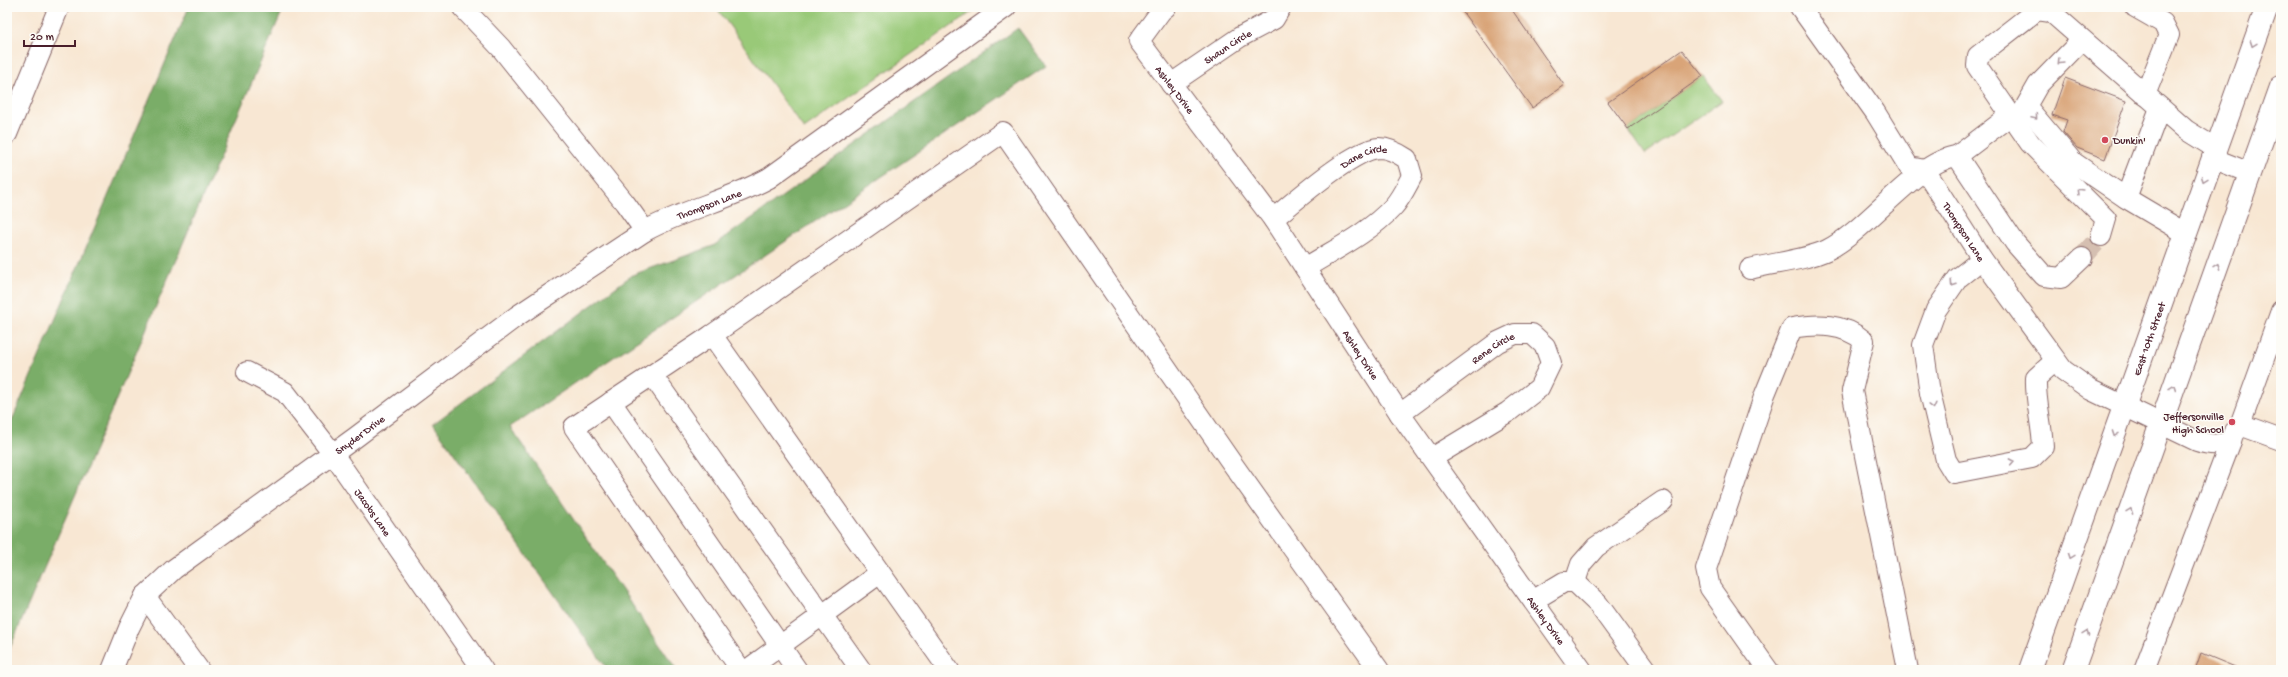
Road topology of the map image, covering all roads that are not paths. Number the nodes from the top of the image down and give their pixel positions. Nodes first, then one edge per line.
1 (59, 7) edge
2 (464, 7) edge
3 (1006, 7) edge
4 (1166, 7) edge
5 (1281, 7) edge
6 (1800, 7) edge
7 (2135, 7) edge
8 (2266, 7) edge
9 (2045, 9) edge
10 (2082, 40) junction
11 (1171, 84) junction
12 (2145, 95) junction
13 (2279, 101) edge
14 (2160, 108) junction
15 (2011, 115) junction
16 (7, 134) edge
17 (2214, 153) junction
18 (1957, 156) junction
19 (1925, 170) junction
20 (2250, 173) junction
21 (2126, 198) junction
22 (1272, 219) junction
23 (2103, 228) dead end
24 (645, 231) junction
25 (2185, 232) junction
26 (2082, 258) tunnel mouth
27 (1982, 259) junction
28 (1305, 268) junction
29 (1750, 269) dead end
30 (2281, 311) edge
31 (712, 335) junction
32 (2055, 361) junction
33 (247, 372) dead end
34 (652, 375) junction
35 (611, 402) junction
36 (2124, 407) junction
37 (1400, 414) junction
38 (2161, 424) junction
39 (2236, 433) junction
40 (2281, 440) edge
41 (333, 454) junction
42 (1432, 458) junction
43 (1663, 500) dead end
44 (880, 573) junction
45 (1575, 582) junction
46 (145, 596) junction
47 (1534, 600) junction
48 (822, 614) junction
49 (780, 645) junction
50 (112, 670) edge
51 (199, 670) edge
52 (482, 670) edge
53 (741, 670) edge
54 (747, 670) edge
55 (797, 670) edge
56 (861, 670) edge
57 (949, 670) edge
58 (1379, 670) edge
59 (1582, 670) edge
60 (1646, 670) edge
61 (1768, 670) edge
62 (1908, 670) edge
63 (2030, 670) edge
64 (2073, 670) edge
65 (2144, 670) edge

1 - 16 street
2 - 24 street
3 - 24 street, Thompson Lane
4 - 11 street, Ashley Drive
5 - 11 street, Shaun Circle
6 - 19 street
7 - 12 street
8 -> 17 main road, East 10th Street
9 - 10 street
9 - 15 street
10 - 12 street
10 -> 21 street
11 - 22 street, Ashley Drive
12 - 14 street
13 - 20 main road
14 - 17 street
14 - 21 street
15 - 18 street
23 -> 15 street
17 - 20 street
17 -> 25 main road, East 10th Street
18 - 19 street
18 - 26 street
19 - 27 street, Thompson Lane
19 - 29 street
38 -> 20 main road
21 - 25 street
22 - 28 street, Ashley Drive
22 - 28 street, Dane Circle
24 - 41 street, Snyder Drive
25 - 36 main road, East 10th Street
27 - 32 street, Thompson Lane
27 -> 32 street
28 - 37 street, Ashley Drive
30 - 39 street
31 - 34 street
31 - 44 street
31 - 58 street
32 - 36 street, Thompson Lane
33 - 41 street, Jacobs Lane
34 - 35 street
34 - 48 street
35 - 49 street
35 - 53 street
36 - 38 street, Thompson Lane
36 -> 63 main road, East 10th Street
37 - 42 street, Ashley Drive
37 - 42 street, Rene Circle
38 - 39 street, Thompson Lane
64 -> 38 main road
39 - 40 street
39 - 65 street
41 - 46 street, Snyder Drive
41 - 52 street, Jacobs Lane
42 - 47 street, Ashley Drive
43 - 45 street
44 - 48 street
44 - 57 street
45 - 47 street
45 - 60 street
46 - 50 street, Snyder Drive
46 - 51 street
47 - 59 street, Ashley Drive
48 - 49 street
48 - 56 street
49 - 54 street
49 - 55 street
61 - 62 street

